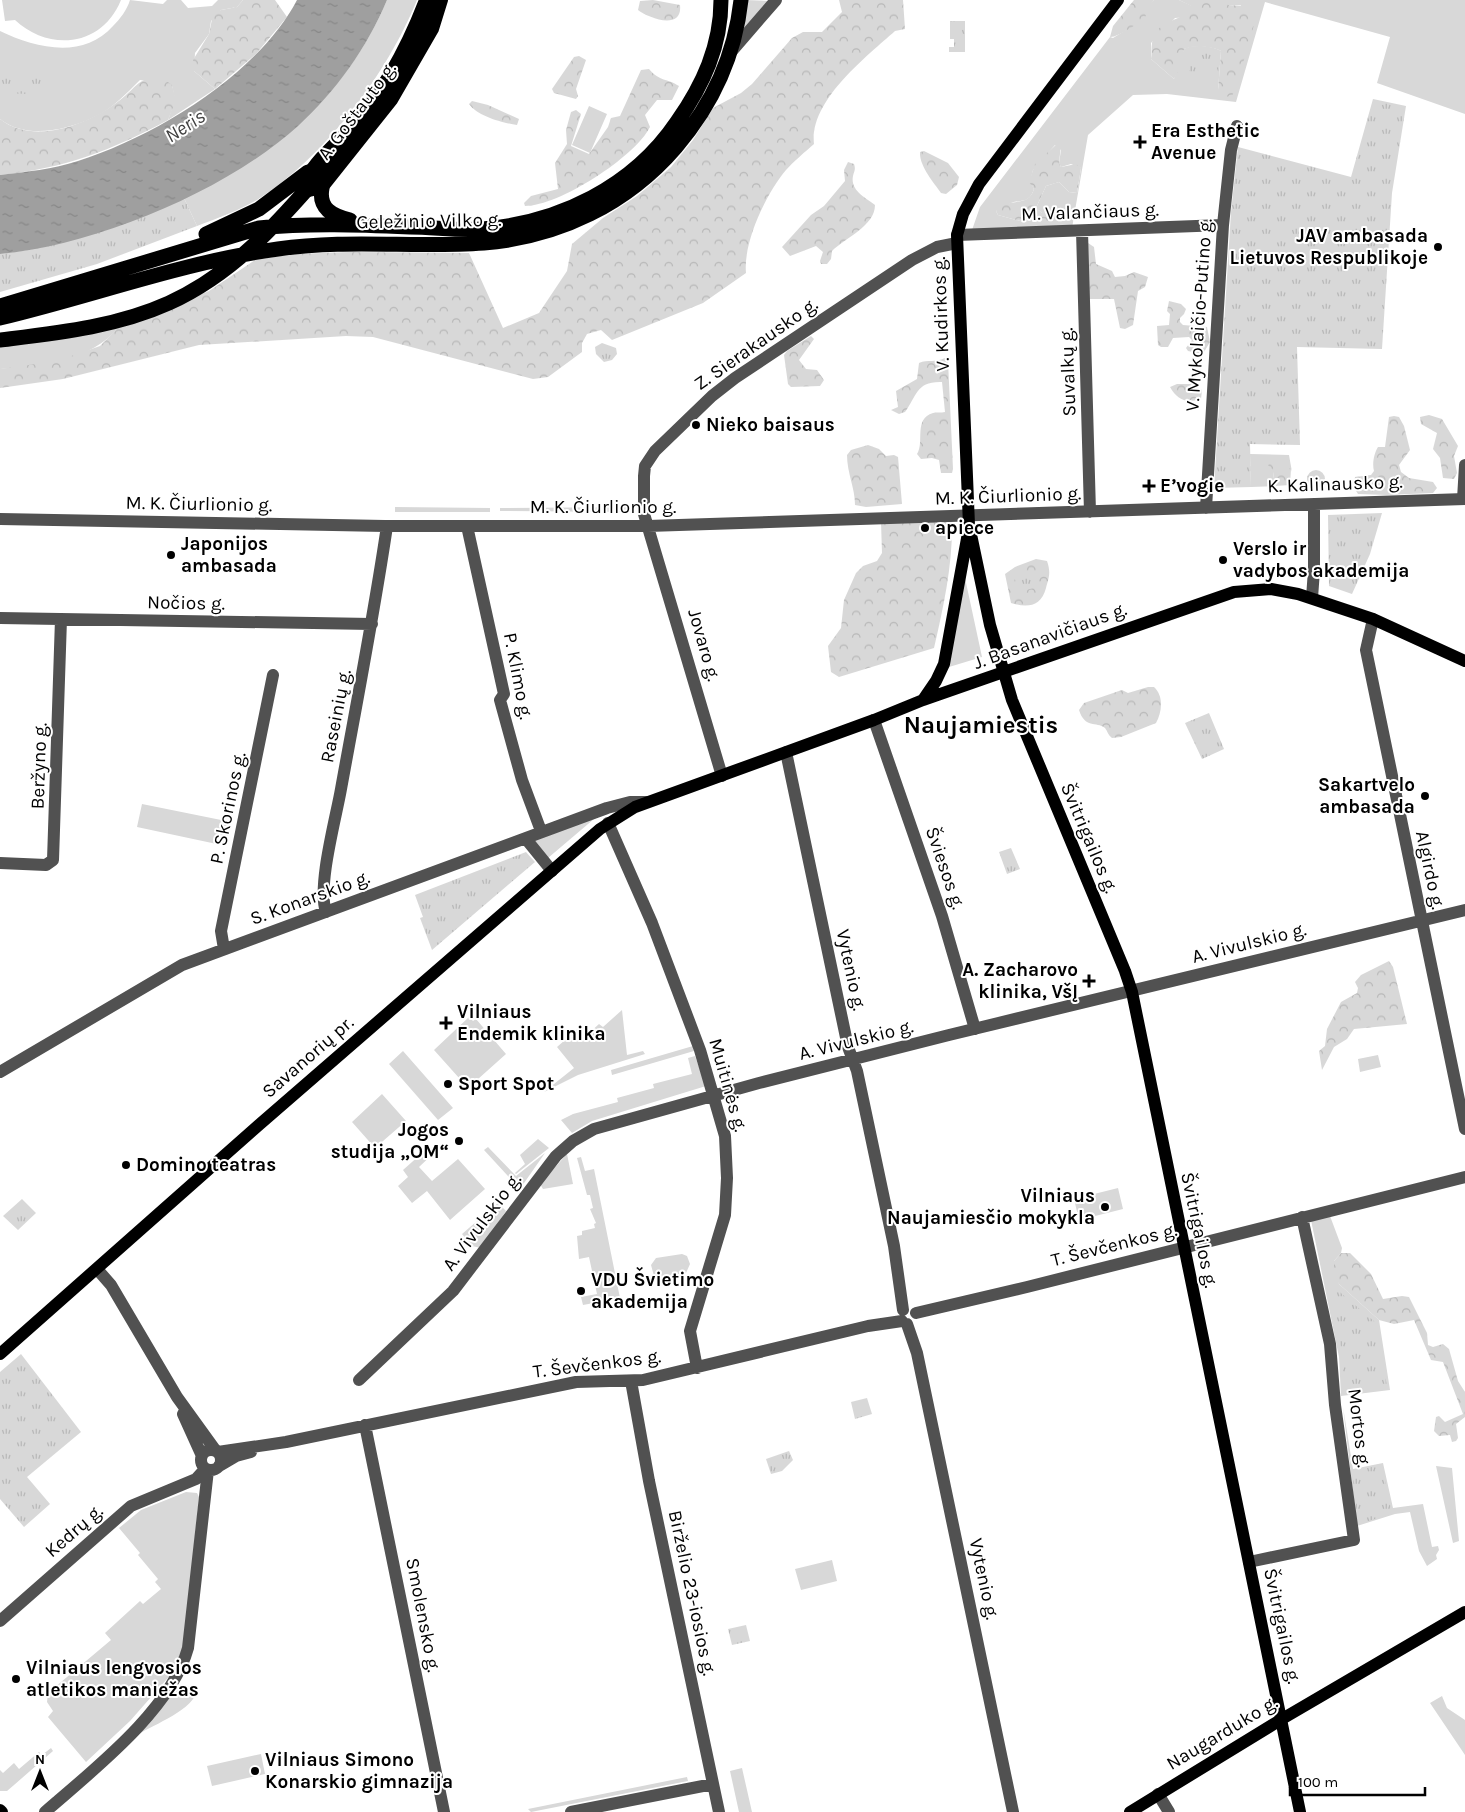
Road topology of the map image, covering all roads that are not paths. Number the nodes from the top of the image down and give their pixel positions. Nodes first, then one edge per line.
1 (425, 0) edge
2 (436, 0) edge
3 (442, 0) edge
4 (722, 0) edge
5 (741, 0) edge
6 (776, 0) edge
7 (1118, 0) edge
8 (731, 52) junction
9 (1237, 126) dead end
10 (308, 172) junction
11 (322, 188) junction
12 (369, 225) junction
13 (1224, 225) junction
14 (1082, 231) junction
15 (957, 239) junction
16 (146, 264) junction
17 (0, 306) edge
18 (0, 318) edge
19 (0, 340) edge
20 (1465, 465) edge
21 (1464, 499) edge
22 (1314, 504) junction
23 (1206, 508) junction
24 (1090, 512) junction
25 (0, 519) edge
26 (969, 521) junction
27 (387, 526) junction
28 (467, 526) junction
29 (648, 526) junction
30 (1312, 598) junction
31 (0, 618) edge
32 (61, 619) junction
33 (1373, 619) junction
34 (372, 624) junction
35 (1465, 661) edge
36 (1003, 673) junction
37 (273, 675) dead end
38 (923, 700) junction
39 (874, 720) junction
40 (786, 752) junction
41 (722, 776) junction
42 (650, 802) junction
43 (608, 823) junction
44 (541, 831) junction
45 (526, 839) junction
46 (0, 863) edge
47 (552, 870) junction
48 (1465, 910) edge
49 (326, 912) junction
50 (1422, 920) junction
51 (224, 949) junction
52 (1132, 992) junction
53 (974, 1029) junction
54 (853, 1060) junction
55 (0, 1072) edge
56 (715, 1096) junction
57 (1465, 1129) edge
58 (1465, 1177) edge
59 (1302, 1217) junction
60 (1184, 1247) junction
61 (98, 1269) junction
62 (909, 1317) junction
63 (0, 1354) edge
64 (697, 1368) junction
65 (359, 1380) dead end
66 (631, 1382) junction
67 (177, 1398) junction
68 (365, 1425) junction
69 (271, 1445) junction
70 (217, 1452) junction
71 (209, 1464) junction
72 (182, 1485) junction
73 (205, 1508) junction
74 (1249, 1562) junction
75 (1465, 1612) edge
76 (0, 1621) edge
77 (1282, 1719) junction
78 (713, 1784) junction
79 (1158, 1794) junction
80 (46, 1812) edge
81 (444, 1812) edge
82 (571, 1812) edge
83 (719, 1812) edge
84 (1013, 1812) edge
85 (1130, 1812) edge
86 (1169, 1812) edge
87 (1300, 1812) edge

1 - 10 main road, A. Goštauto g.
2 - 19 highway
3 - 11 main road, A. Goštauto g.
4 - 12 highway, Geležinio Vilko g.
5 - 8 highway, Geležinio Vilko g.
6 - 8 street
7 - 15 main road, V. Kudirkos g.
8 - 18 highway, Geležinio Vilko g.
9 - 13 street, V. Mykolaičio-Putino g.
10 - 11 main road
10 - 16 highway
11 - 12 highway
12 - 16 highway, Geležinio Vilko g.
13 - 14 street, M. Valančiaus g.
13 - 23 street, V. Mykolaičio-Putino g.
14 - 15 street, M. Valančiaus g.
14 - 24 street, Suvalkų g.
15 - 26 main road, V. Kudirkos g.
15 - 29 street, Z. Sierakausko g.
16 - 17 highway, Geležinio Vilko g.
20 - 21 street
21 - 22 street, K. Kalinausko g.
22 - 23 street, K. Kalinausko g.
22 - 30 street
23 - 24 street, M. K. Čiurlionio g.
24 - 26 street, M. K. Čiurlionio g.
25 - 27 street, M. K. Čiurlionio g.
26 - 29 street, M. K. Čiurlionio g.
26 - 36 main road, V. Kudirkos g.
26 - 38 main road
27 - 28 street, M. K. Čiurlionio g.
27 - 34 street, Raseinių g.
28 - 29 street, M. K. Čiurlionio g.
28 - 44 street, P. Klimo g.
29 - 41 street, Jovaro g.
30 - 33 main road, J. Basanavičiaus g.
30 - 36 main road, J. Basanavičiaus g.
31 - 32 street, Nočios g.
32 - 34 street, Nočios g.
32 - 46 street, Beržyno g.
33 - 35 main road, J. Basanavičiaus g.
33 - 50 street, Algirdo g.
34 - 49 street, Raseinių g.
36 - 38 main road, J. Basanavičiaus g.
36 - 52 main road, Švitrigailos g.
37 - 51 street, P. Skorinos g.
38 - 39 main road, J. Basanavičiaus g.
39 - 40 main road, J. Basanavičiaus g.
39 - 53 street, Šviesos g.
40 - 41 main road, J. Basanavičiaus g.
40 - 54 street, Vytenio g.
41 - 42 main road, J. Basanavičiaus g.
42 - 43 main road, Savanorių pr.
42 - 44 street, S. Konarskio g.
43 - 47 main road, Savanorių pr.
43 - 56 street, Muitinės g.
44 - 45 street, S. Konarskio g.
45 - 47 street
45 - 49 street, S. Konarskio g.
47 - 61 main road, Savanorių pr.
48 - 50 street, A. Vivulskio g.
49 - 51 street, S. Konarskio g.
50 - 52 street, A. Vivulskio g.
50 - 57 street, Algirdo g.
51 - 55 street, S. Konarskio g.
52 - 53 street, A. Vivulskio g.
52 - 60 main road, Švitrigailos g.
53 - 54 street, A. Vivulskio g.
54 - 56 street, A. Vivulskio g.
54 - 62 street, Vytenio g.
56 - 64 street, Muitinės g.
56 - 65 street, A. Vivulskio g.
58 - 59 street, T. Ševčenkos g.
59 - 60 street, T. Ševčenkos g.
59 - 74 street, Mortos g.
60 - 62 street, T. Ševčenkos g.
60 - 74 main road, Švitrigailos g.
61 - 63 main road, Savanorių pr.
61 - 67 street
62 - 64 street, T. Ševčenkos g.
62 - 84 street, Vytenio g.
64 - 66 street, T. Ševčenkos g.
66 - 68 street, T. Ševčenkos g.
66 - 78 street, Birželio 23-iosios g.
67 - 70 street
67 - 71 street
68 - 69 street, T. Ševčenkos g.
68 - 81 street, Smolensko g.
69 - 70 street, T. Ševčenkos g.
69 - 71 street, T. Ševčenkos g.
70 - 71 street, T. Ševčenkos g.
71 - 72 street, Kedrų g.
71 - 73 street
72 - 73 street
72 - 76 street, Kedrų g.
73 - 80 street
74 - 77 main road, Švitrigailos g.
75 - 77 main road, Naugarduko g.
77 - 79 main road, Naugarduko g.
77 - 87 main road, Švitrigailos g.
78 - 82 street
78 - 83 street, Birželio 23-iosios g.
79 - 85 main road, Naugarduko g.
79 - 86 street

